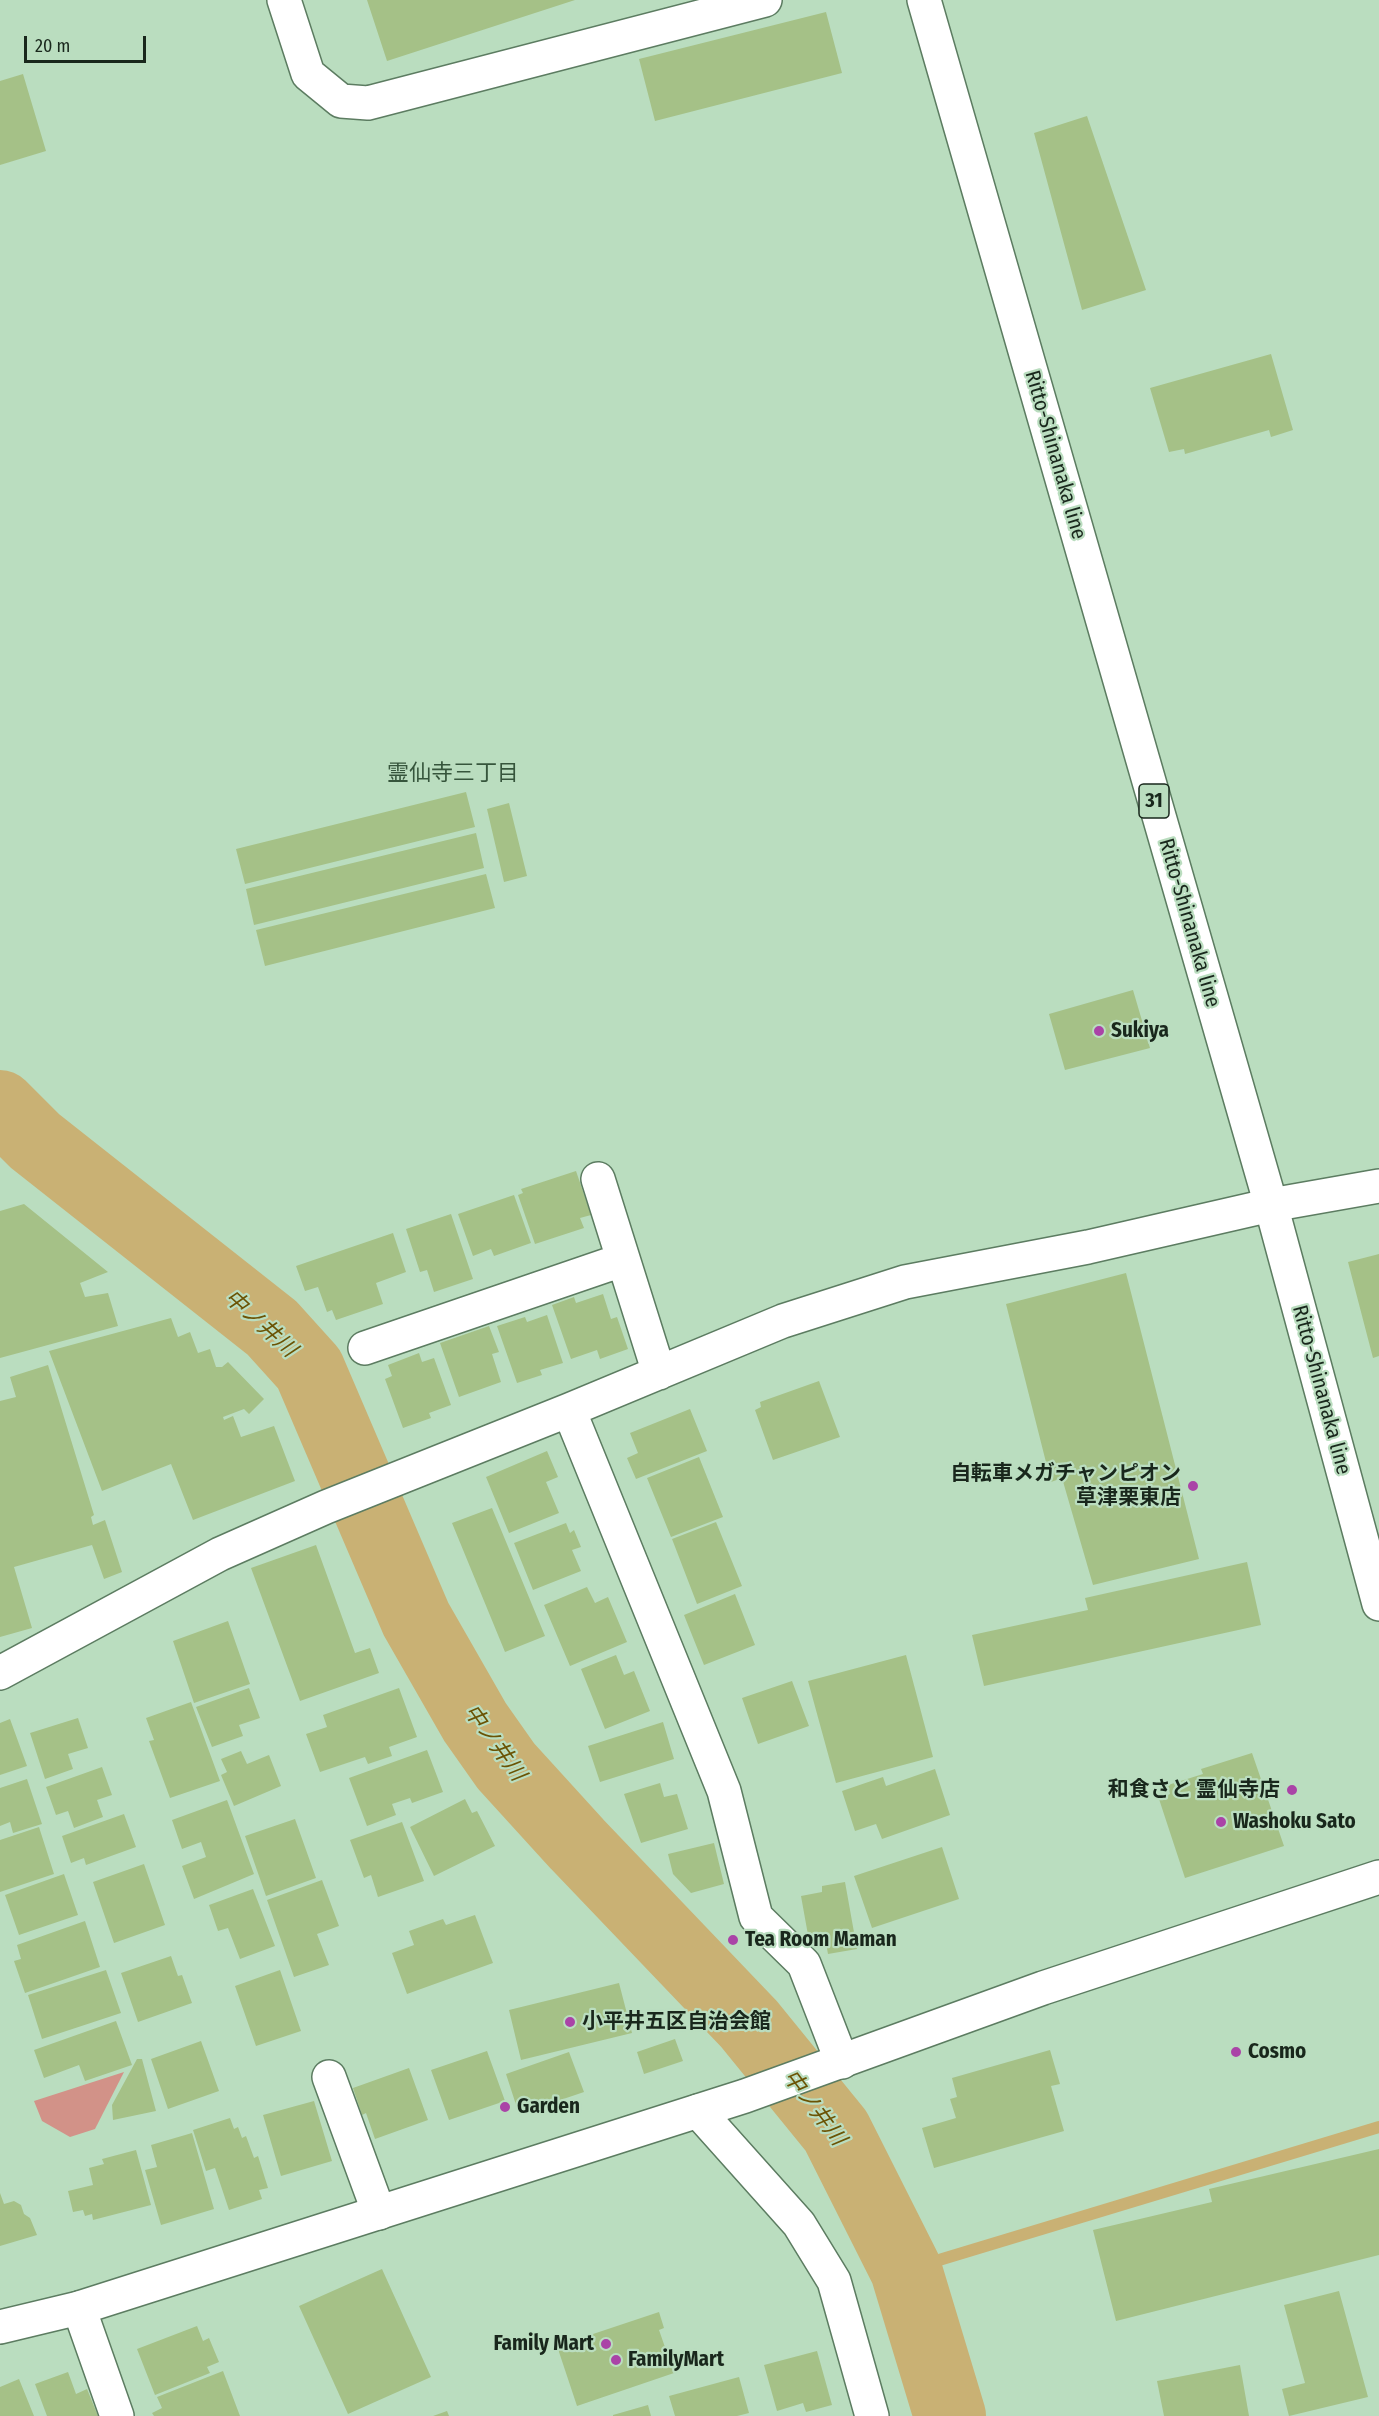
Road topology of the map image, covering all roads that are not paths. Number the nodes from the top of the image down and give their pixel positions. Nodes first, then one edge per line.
1 (284, 0) edge
2 (765, 0) edge
3 (924, 0) edge
4 (598, 1179) dead end
5 (1379, 1186) edge
6 (1271, 1205) junction
7 (622, 1260) junction
8 (365, 1348) dead end
9 (659, 1373) junction
10 (569, 1410) junction
11 (1379, 1604) edge
12 (0, 1673) edge
13 (1379, 1877) edge
14 (838, 2064) junction
15 (329, 2077) dead end
16 (698, 2111) junction
17 (379, 2214) junction
18 (79, 2308) junction
19 (0, 2327) edge
20 (117, 2416) edge
21 (873, 2416) edge

1 - 2 street
3 - 6 street, Ritto-Shinanaka line / 31
4 - 7 street
5 - 6 street
6 - 9 street
6 - 11 street, Ritto-Shinanaka line / 31
7 - 8 street
7 - 9 street
9 - 10 street
10 - 12 street
10 - 14 street
13 - 14 street
14 - 16 street
15 - 17 street
16 - 17 street
16 - 21 street
17 - 18 street
18 - 19 street
18 - 20 street

